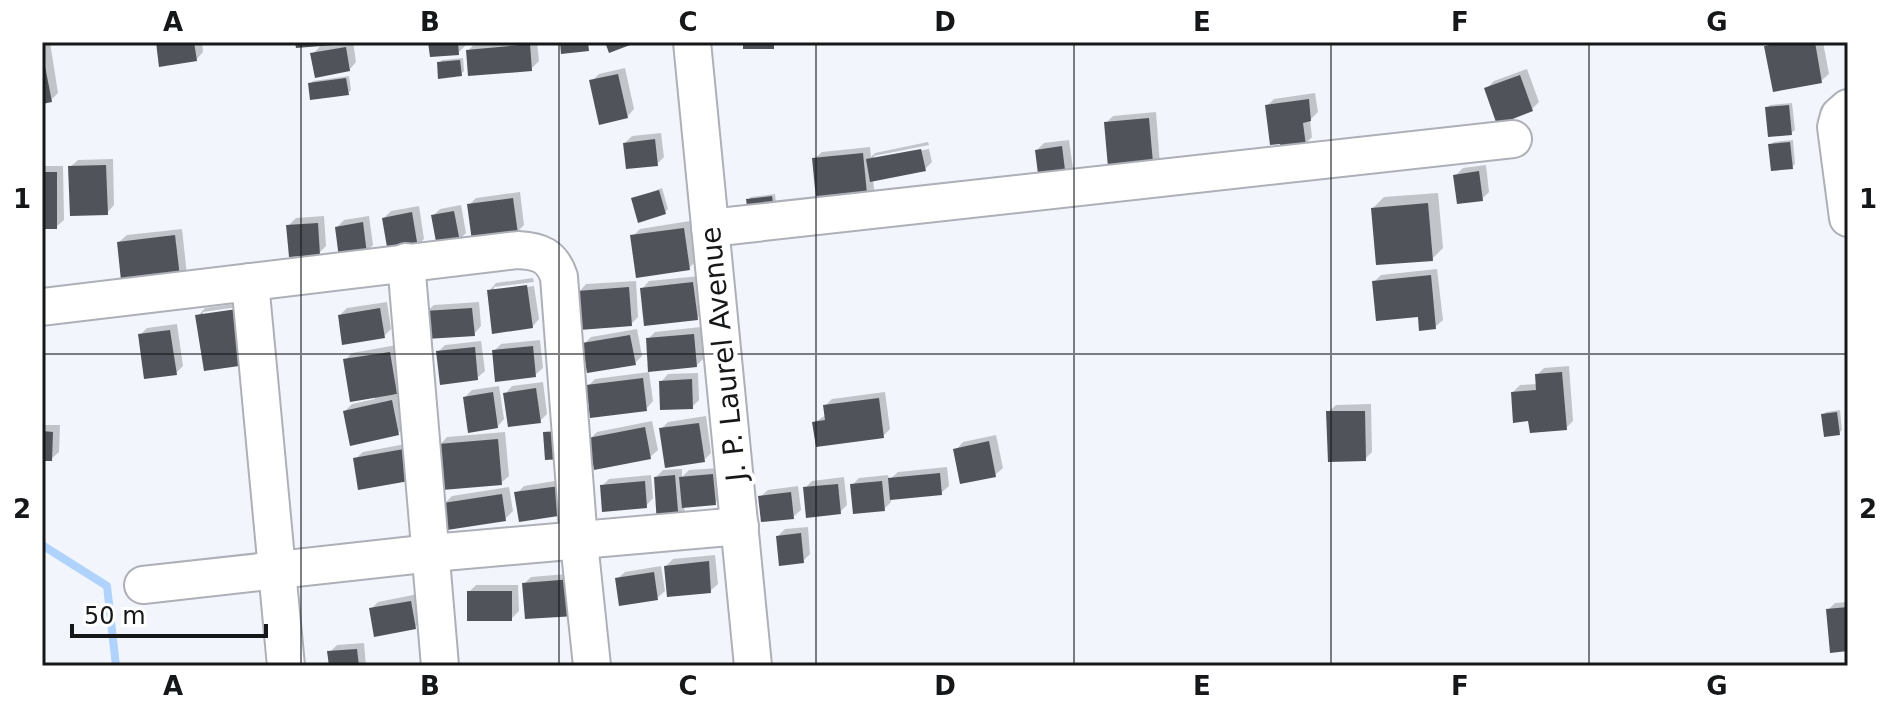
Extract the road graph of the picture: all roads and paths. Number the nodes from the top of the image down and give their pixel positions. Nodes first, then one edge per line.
1 (692, 42) edge
2 (1848, 108) edge
3 (1513, 139) dead end
4 (1848, 218) edge
5 (710, 228) junction
6 (406, 262) junction
7 (250, 282) junction
8 (42, 307) edge
9 (740, 526) junction
10 (579, 542) junction
11 (432, 553) junction
12 (278, 570) junction
13 (143, 585) dead end
14 (286, 666) edge
15 (440, 666) edge
16 (592, 666) edge
17 (753, 666) edge

1 - 5 street, J. P. Laurel Avenue
2 - 4 street
3 - 5 street
5 - 9 street, J. P. Laurel Avenue
6 - 7 street
6 - 10 street
6 - 11 street
7 - 8 street
7 - 12 street
9 - 10 street
9 - 17 street, J. P. Laurel Avenue
10 - 11 street
10 - 16 street
11 - 12 street
11 - 15 street
12 - 13 street
12 - 14 street

